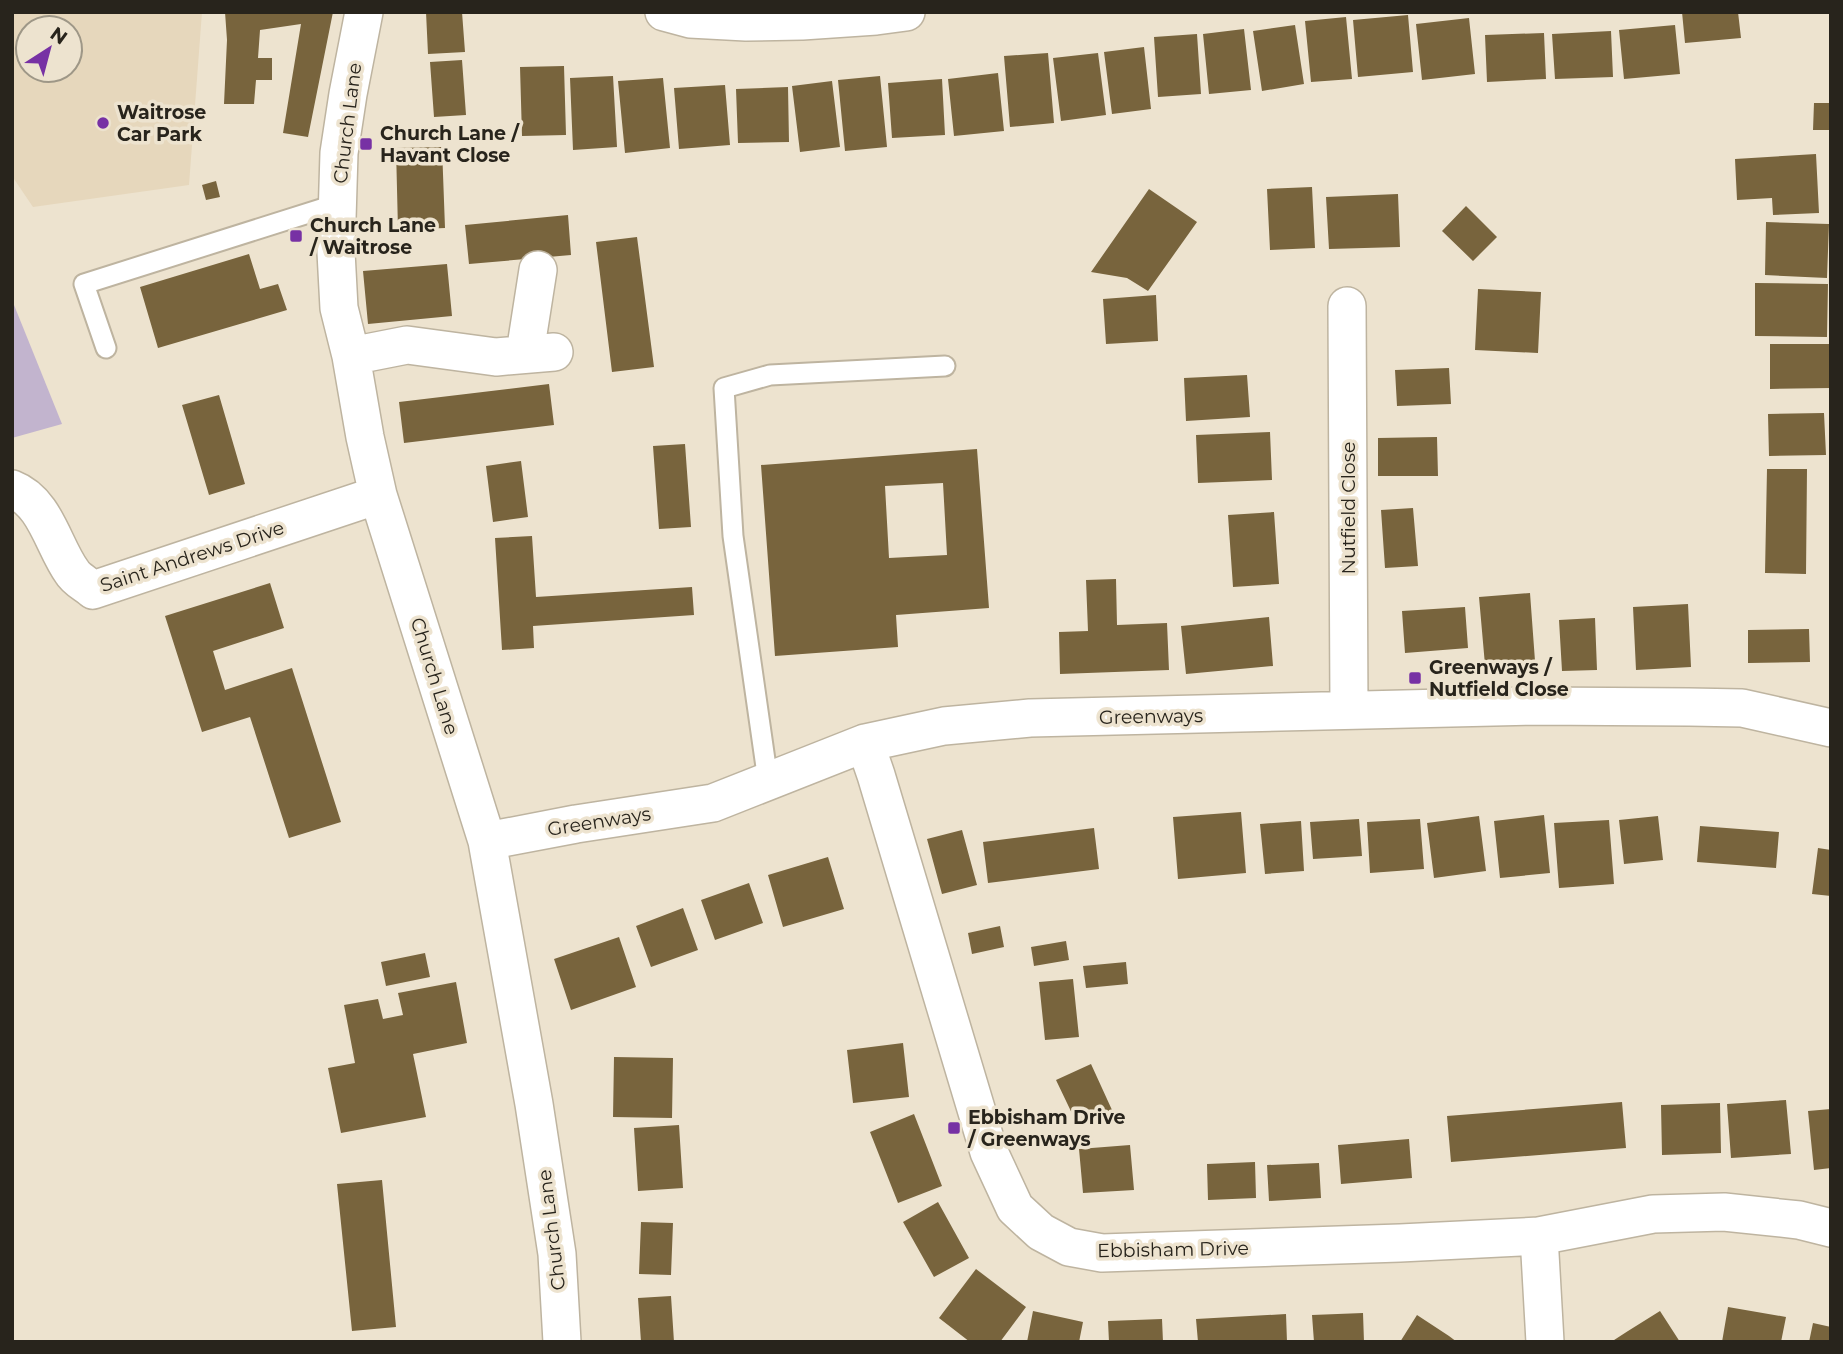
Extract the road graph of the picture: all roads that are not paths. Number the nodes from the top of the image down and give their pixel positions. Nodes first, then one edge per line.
1 (364, 12) edge
2 (664, 12) edge
3 (906, 12) edge
4 (746, 17) edge
5 (337, 205) junction
6 (538, 270) dead end
7 (1347, 306) dead end
8 (107, 348) dead end
9 (351, 356) junction
10 (944, 366) dead end
11 (12, 489) edge
12 (378, 495) junction
13 (1349, 709) junction
14 (1831, 728) edge
15 (865, 743) junction
16 (768, 781) junction
17 (486, 841) junction
18 (1831, 1228) edge
19 (1539, 1236) junction
20 (562, 1342) edge
21 (1545, 1342) edge

1 - 5 street, Church Lane
2 - 4 street
3 - 4 street
5 - 8 lane
5 - 9 street, Church Lane
6 - 9 street
7 - 13 street, Nutfield Close
9 - 12 street, Church Lane
10 - 16 lane
11 - 12 street, Saint Andrews Drive
12 - 17 street, Church Lane
13 - 14 street, Greenways
13 - 15 street, Greenways
15 - 16 street, Greenways
15 - 19 street, Ebbisham Drive
16 - 17 street, Greenways
17 - 20 street, Church Lane
18 - 19 street, Ebbisham Drive
19 - 21 street

